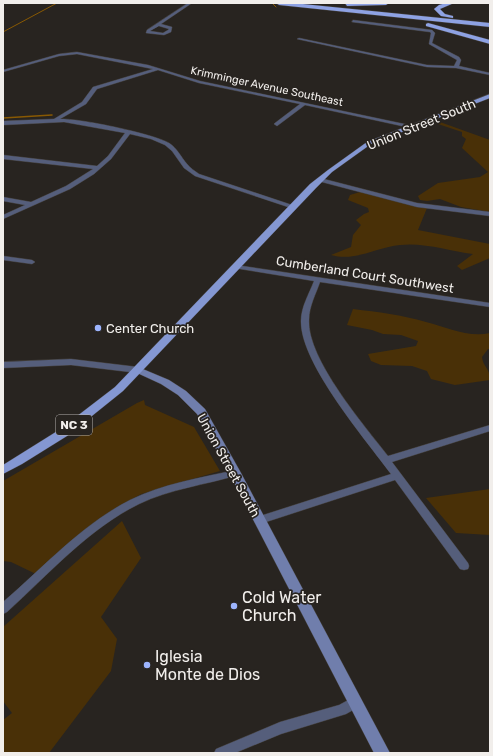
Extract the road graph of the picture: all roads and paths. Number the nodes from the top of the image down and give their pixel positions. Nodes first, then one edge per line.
1 (190, 3) edge
2 (279, 3) edge
3 (296, 3) edge
4 (386, 3) edge
5 (451, 3) edge
6 (312, 5) edge
7 (354, 20) dead end
8 (480, 22) junction
9 (158, 24) junction
10 (490, 24) edge
11 (299, 39) dead end
12 (490, 42) edge
13 (456, 67) junction
14 (158, 69) junction
15 (3, 71) edge
16 (490, 74) edge
17 (490, 96) edge
18 (304, 104) junction
19 (55, 119) junction
20 (3, 123) edge
21 (277, 124) dead end
22 (411, 126) junction
23 (129, 132) junction
24 (3, 157) edge
25 (98, 168) junction
26 (320, 180) junction
27 (3, 199) edge
28 (30, 204) junction
29 (293, 206) junction
30 (490, 214) edge
31 (3, 217) edge
32 (3, 258) edge
33 (32, 262) dead end
34 (236, 267) junction
35 (318, 279) junction
36 (490, 305) edge
37 (3, 365) edge
38 (138, 370) junction
39 (490, 428) edge
40 (386, 460) junction
41 (3, 470) edge
42 (235, 473) junction
43 (397, 476) junction
44 (260, 520) junction
45 (464, 566) dead end
46 (3, 609) edge
47 (356, 702) junction
48 (220, 753) edge
49 (382, 753) edge

1 - 9 street
2 - 6 highway
3 - 8 highway
4 - 6 highway
5 - 8 highway
6 - 10 highway
6 - 12 highway
7 - 13 street
8 - 10 highway
9 - 9 street
11 - 13 street
13 - 16 street
14 - 15 street, Krimminger Avenue Southeast
14 - 18 street, Krimminger Avenue Southeast
14 - 19 street
17 - 22 main road, Union Street South / NC 3
18 - 21 street
18 - 22 street, Krimminger Avenue Southeast
19 - 20 street
19 - 23 street
22 - 26 main road, Union Street South / NC 3
23 - 25 street
23 - 29 street
24 - 25 street
25 - 28 street
26 - 29 main road, Union Street South / NC 3
26 - 30 street
27 - 28 street
28 - 31 street
29 - 34 main road, Union Street South / NC 3
32 - 33 street
34 - 35 street, Cumberland Court Southwest
34 - 38 main road, Union Street South / NC 3
35 - 36 street, Cumberland Court Southwest
35 - 40 street
37 - 38 street
38 - 41 main road, NC 3
38 - 42 main road, Union Street South
39 - 40 street
40 - 43 street
42 - 44 main road, Union Street South
42 - 46 street
43 - 44 street
43 - 45 street
44 - 47 main road, Union Street South
47 - 48 street
47 - 49 main road, Union Street South

